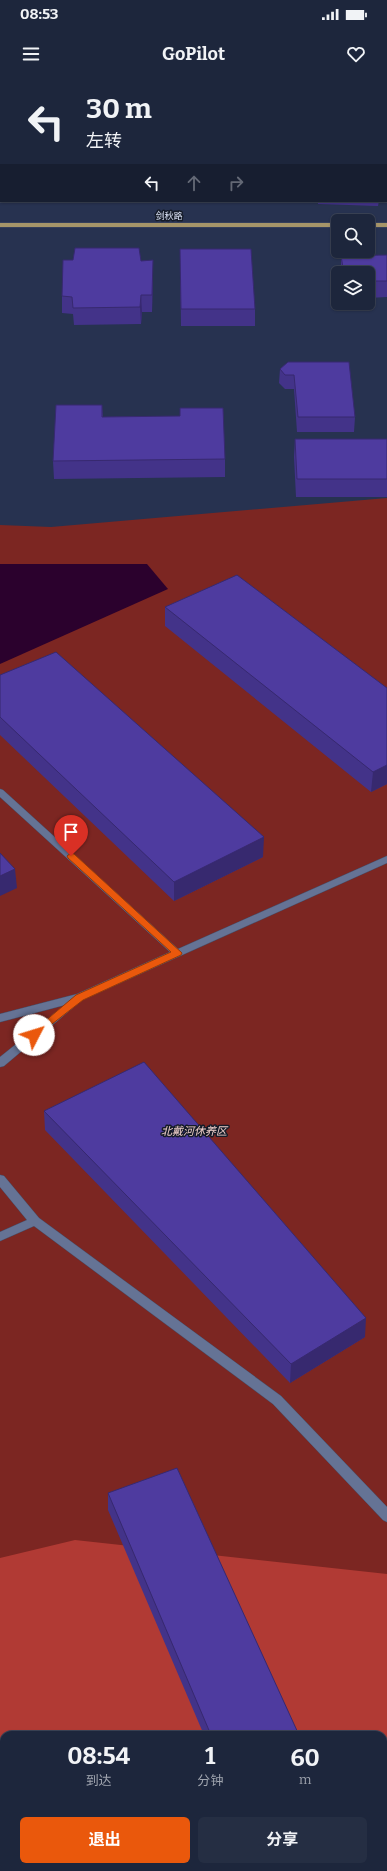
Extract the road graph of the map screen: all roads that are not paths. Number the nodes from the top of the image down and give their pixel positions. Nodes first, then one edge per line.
1 (0, 224) edge
2 (331, 225) edge
3 (375, 225) edge
4 (387, 225) edge
5 (0, 792) edge
6 (387, 859) edge
7 (178, 953) junction
8 (80, 997) junction
9 (0, 1018) edge
10 (0, 1063) edge
11 (0, 1179) edge
12 (35, 1220) junction
13 (0, 1237) edge
14 (387, 1516) edge

1 - 2 main road, 剑秋路
3 - 4 main road
5 - 7 street
6 - 7 street
7 - 8 street
8 - 9 street
8 - 10 street
11 - 12 street
12 - 13 street
12 - 14 street

